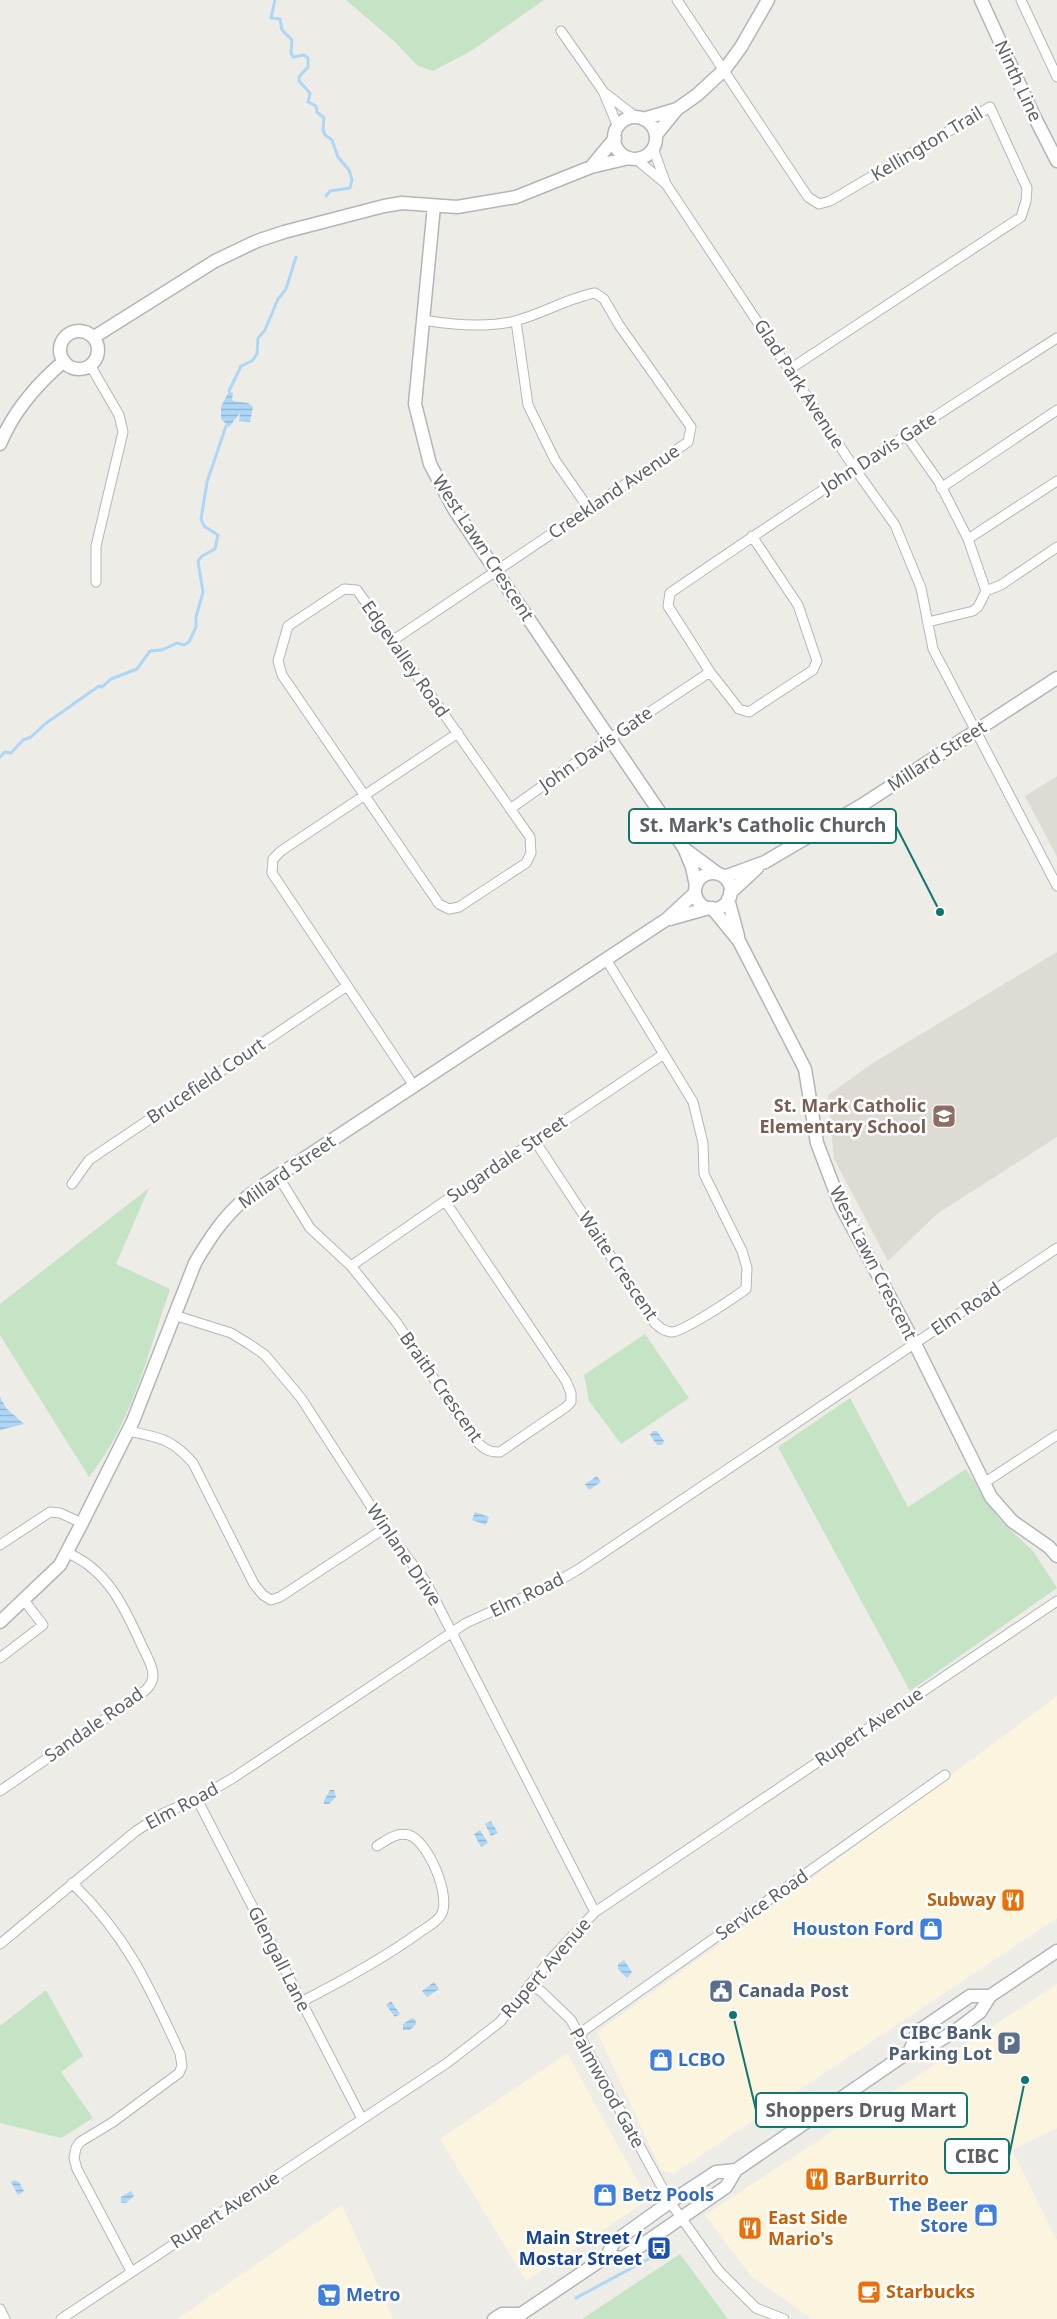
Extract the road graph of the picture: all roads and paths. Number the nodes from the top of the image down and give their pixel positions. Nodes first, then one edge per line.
1 (677, 0) edge
2 (768, 0) edge
3 (980, 0) edge
4 (1021, 0) edge
5 (560, 30) dead end
6 (725, 69) junction
7 (1057, 77) edge
8 (602, 91) junction
9 (677, 109) junction
10 (640, 118) junction
11 (616, 133) junction
12 (656, 135) junction
13 (653, 148) junction
14 (632, 158) junction
15 (1057, 161) edge
16 (591, 167) junction
17 (666, 184) junction
18 (434, 206) junction
19 (424, 320) junction
20 (516, 321) junction
21 (94, 337) junction
22 (1057, 338) edge
23 (64, 361) junction
24 (90, 365) junction
25 (790, 369) junction
26 (1057, 410) edge
27 (906, 435) junction
28 (0, 444) edge
29 (855, 469) junction
30 (1057, 481) edge
31 (942, 488) junction
32 (589, 509) junction
33 (752, 536) junction
34 (968, 539) junction
35 (1057, 547) edge
36 (496, 571) junction
37 (96, 582) dead end
38 (986, 592) junction
39 (928, 622) junction
40 (392, 641) junction
41 (710, 672) junction
42 (1057, 678) edge
43 (976, 731) junction
44 (458, 732) junction
45 (609, 739) junction
46 (365, 795) junction
47 (510, 809) junction
48 (684, 848) junction
49 (765, 862) junction
50 (720, 875) junction
51 (1057, 886) edge
52 (695, 889) junction
53 (729, 896) junction
54 (711, 908) junction
55 (667, 920) junction
56 (739, 941) junction
57 (606, 958) junction
58 (347, 986) junction
59 (664, 1054) junction
60 (414, 1086) junction
61 (535, 1141) junction
62 (278, 1176) junction
63 (72, 1184) dead end
64 (445, 1201) junction
65 (1057, 1248) edge
66 (351, 1266) junction
67 (174, 1315) junction
68 (915, 1344) junction
69 (129, 1432) junction
70 (1057, 1434) edge
71 (984, 1483) junction
72 (82, 1523) junction
73 (385, 1528) junction
74 (0, 1545) edge
75 (66, 1552) junction
76 (1057, 1556) edge
77 (23, 1600) junction
78 (1057, 1601) edge
79 (0, 1622) edge
80 (453, 1632) junction
81 (0, 1658) edge
82 (945, 1775) dead end
83 (0, 1792) edge
84 (197, 1799) junction
85 (377, 1846) dead end
86 (72, 1883) junction
87 (595, 1912) junction
88 (0, 1944) edge
89 (1057, 1951) edge
90 (530, 1984) junction
91 (990, 1996) junction
92 (301, 2002) junction
93 (579, 2034) junction
94 (910, 2051) junction
95 (362, 2119) junction
96 (736, 2170) junction
97 (670, 2202) junction
98 (680, 2218) junction
99 (607, 2256) junction
100 (131, 2271) junction
101 (0, 2309) edge
102 (519, 2316) edge
103 (5, 2319) edge
104 (62, 2319) edge
105 (494, 2319) edge
106 (784, 2319) edge

1 - 6 street
2 - 6 street
3 - 15 street, Ninth Line
4 - 7 street
5 - 8 street
6 - 9 street
6 - 25 street, Kellington Trail
8 - 10 street
8 - 11 street
9 - 10 street
9 - 12 street
10 - 11 street
10 - 12 street
11 - 14 street
11 - 16 street
12 - 13 street
13 - 14 street
13 - 17 street, Glad Park Avenue
14 - 16 street
14 - 17 street, Glad Park Avenue
16 - 18 street
17 - 25 street, Glad Park Avenue
18 - 19 street, West Lawn Crescent
18 - 21 street
19 - 20 street, Creekland Avenue
19 - 36 street, West Lawn Crescent
20 - 32 street
20 - 32 street, Creekland Avenue
21 - 23 street
21 - 24 street
22 - 27 street, John Davis Gate
23 - 24 street
23 - 28 street
24 - 37 street
25 - 29 street, Glad Park Avenue
26 - 31 street
27 - 29 street, John Davis Gate
27 - 31 street
29 - 33 street, John Davis Gate
29 - 39 street, Glad Park Avenue
30 - 34 street
31 - 34 street
32 - 36 street, Creekland Avenue
33 - 41 street, John Davis Gate
33 - 41 street
34 - 38 street
35 - 38 street
36 - 40 street, Creekland Avenue
36 - 45 street, West Lawn Crescent
38 - 39 street
39 - 43 street, Glad Park Avenue
40 - 44 street, Edgevalley Road
40 - 46 street, Edgevalley Road
41 - 45 street, John Davis Gate
42 - 43 street, Millard Street
43 - 49 street, Millard Street
43 - 51 street, Glad Park Avenue
44 - 46 street
44 - 47 street
45 - 47 street, John Davis Gate
45 - 48 street, West Lawn Crescent
46 - 47 street
46 - 58 street
48 - 50 street, West Lawn Crescent
48 - 52 street, West Lawn Crescent
49 - 50 street, Millard Street
49 - 53 street, Millard Street
50 - 52 street
50 - 53 street
52 - 54 street
52 - 55 street, Millard Street
53 - 54 street
53 - 56 street, West Lawn Crescent
54 - 55 street, Millard Street
54 - 56 street, West Lawn Crescent
55 - 57 street, Millard Street
56 - 68 street, West Lawn Crescent
57 - 59 street, Waite Crescent
57 - 60 street, Millard Street
58 - 60 street
58 - 63 street, Brucefield Court
59 - 61 street, Sugardale Street
59 - 61 street, Waite Crescent
60 - 62 street, Millard Street
61 - 64 street, Sugardale Street
62 - 66 street, Braith Crescent
62 - 67 street, Millard Street
64 - 66 street, Sugardale Street
64 - 66 street, Braith Crescent
65 - 68 street, Elm Road
67 - 69 street, Millard Street
67 - 73 street, Winlane Drive
68 - 71 street, West Lawn Crescent
68 - 80 street, Elm Road
69 - 72 street, Millard Street
69 - 73 street
70 - 71 street
71 - 76 street, West Lawn Crescent
72 - 74 street
72 - 75 street, Millard Street
73 - 80 street, Winlane Drive
75 - 77 street, Millard Street
75 - 83 street, Sandale Road
77 - 79 street, Millard Street
77 - 81 street
78 - 87 street, Rupert Avenue
80 - 84 street, Elm Road
80 - 87 street, Winlane Drive
82 - 93 street, Service Road
84 - 86 street, Elm Road
84 - 92 street, Glengall Lane
85 - 92 street
86 - 88 street, Elm Road
86 - 100 street
87 - 90 street, Rupert Avenue
89 - 91 street
90 - 93 street, Palmwood Gate
90 - 95 street, Rupert Avenue
91 - 94 street
91 - 94 street
92 - 95 street, Glengall Lane
93 - 97 street, Palmwood Gate
94 - 96 street
95 - 100 street, Rupert Avenue
96 - 97 street
96 - 98 street
97 - 98 street, Palmwood Gate
97 - 99 street
98 - 99 street
98 - 106 street, Palmwood Gate
99 - 102 street
100 - 104 street, Rupert Avenue
101 - 103 street
102 - 105 street

